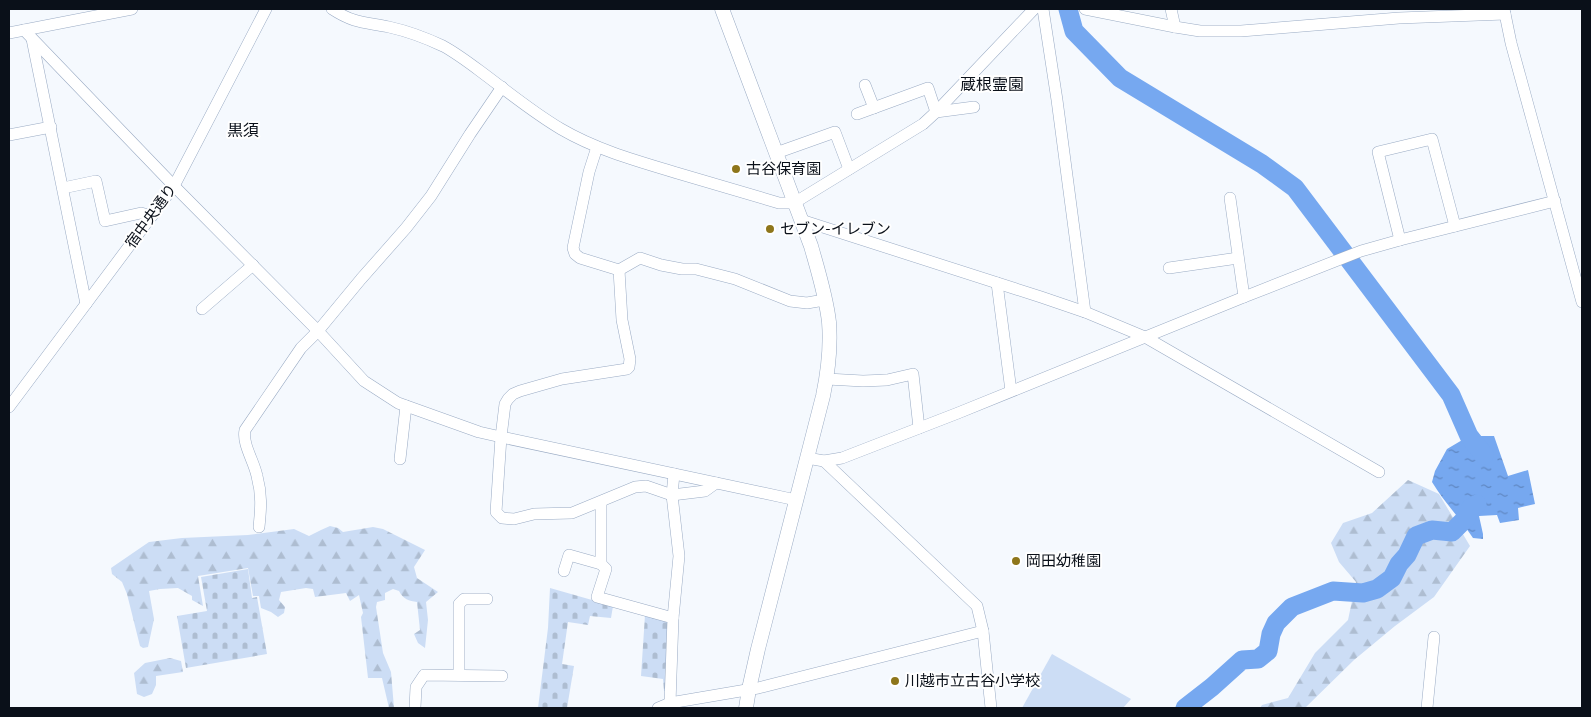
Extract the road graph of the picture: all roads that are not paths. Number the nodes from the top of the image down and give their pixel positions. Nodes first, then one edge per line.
1 (132, 9) edge
2 (266, 9) edge
3 (332, 9) edge
4 (722, 9) edge
5 (1034, 9) edge
6 (1043, 9) edge
7 (1085, 9) edge
8 (1171, 9) edge
9 (1505, 11) edge
10 (1175, 27) junction
11 (24, 30) junction
12 (9, 34) edge
13 (32, 39) junction
14 (865, 85) dead end
15 (502, 87) junction
16 (874, 108) junction
17 (974, 108) dead end
18 (936, 112) junction
19 (857, 114) dead end
20 (50, 127) junction
21 (9, 135) edge
22 (597, 147) junction
23 (776, 153) junction
24 (849, 169) junction
25 (174, 186) junction
26 (63, 188) junction
27 (1230, 198) dead end
28 (1555, 201) junction
29 (794, 203) junction
30 (152, 216) junction
31 (801, 220) junction
32 (1455, 226) junction
33 (1400, 240) junction
34 (1238, 258) junction
35 (253, 265) junction
36 (1169, 268) dead end
37 (619, 270) junction
38 (997, 283) junction
39 (1244, 297) junction
40 (824, 300) junction
41 (1582, 302) edge
42 (86, 304) junction
43 (202, 309) dead end
44 (1085, 312) junction
45 (318, 331) junction
46 (1145, 337) junction
47 (827, 379) junction
48 (1011, 391) junction
49 (406, 406) junction
50 (9, 407) edge
51 (919, 428) junction
52 (501, 437) junction
53 (807, 458) junction
54 (400, 459) dead end
55 (824, 461) junction
56 (1379, 472) dead end
57 (674, 474) junction
58 (716, 483) junction
59 (672, 495) junction
60 (796, 500) junction
61 (601, 502) junction
62 (259, 528) dead end
63 (601, 564) junction
64 (564, 571) dead end
65 (488, 599) dead end
66 (673, 618) junction
67 (983, 631) junction
68 (1434, 637) dead end
69 (459, 676) junction
70 (502, 676) dead end
71 (749, 688) junction
72 (670, 703) junction
73 (416, 708) edge
74 (658, 708) edge
75 (746, 708) edge
76 (991, 708) edge
77 (1426, 708) edge

1 - 11 street
2 - 25 street, 宿中央通り
3 - 15 street
4 - 23 street
5 - 18 street
6 - 44 street
7 - 10 street
8 - 10 street
9 - 10 street
9 - 28 street
11 - 12 street
11 - 13 street
13 - 20 street
13 - 25 street
14 - 16 street
15 - 22 street
15 - 45 street
16 - 18 street
16 - 19 street
17 - 18 street
18 - 24 street
20 - 21 street
20 - 26 street
22 - 29 street
22 - 37 street
23 - 24 street
23 - 29 street
24 - 29 street
25 - 30 street, 宿中央通り
25 - 35 street
26 - 30 street
26 - 42 street
27 - 34 street
28 - 32 street
28 - 41 street
29 - 31 street
30 - 42 street, 宿中央通り
31 - 38 street
31 - 40 street
32 - 33 street
32 - 33 street
33 - 39 street
34 - 36 street
34 - 39 street
35 - 43 street
35 - 45 street
37 - 40 street
37 - 52 street
38 - 44 street
38 - 48 street
39 - 46 street
40 - 47 street
42 - 50 street, 宿中央通り
44 - 46 street
45 - 49 street
45 - 62 street
46 - 48 street
46 - 56 street
47 - 51 street
47 - 53 street
48 - 51 street
49 - 52 street
49 - 54 street
51 - 55 street
52 - 57 street
52 - 61 street
53 - 55 street
53 - 60 street
55 - 67 street
57 - 58 street
57 - 59 street
58 - 59 street
58 - 60 street
59 - 61 street
59 - 66 street
60 - 71 street
61 - 63 street
63 - 64 street
63 - 66 street
65 - 69 street
66 - 72 street
67 - 71 street
67 - 76 street
68 - 77 street
69 - 70 street
69 - 73 street
71 - 72 street
71 - 75 street
72 - 74 street

